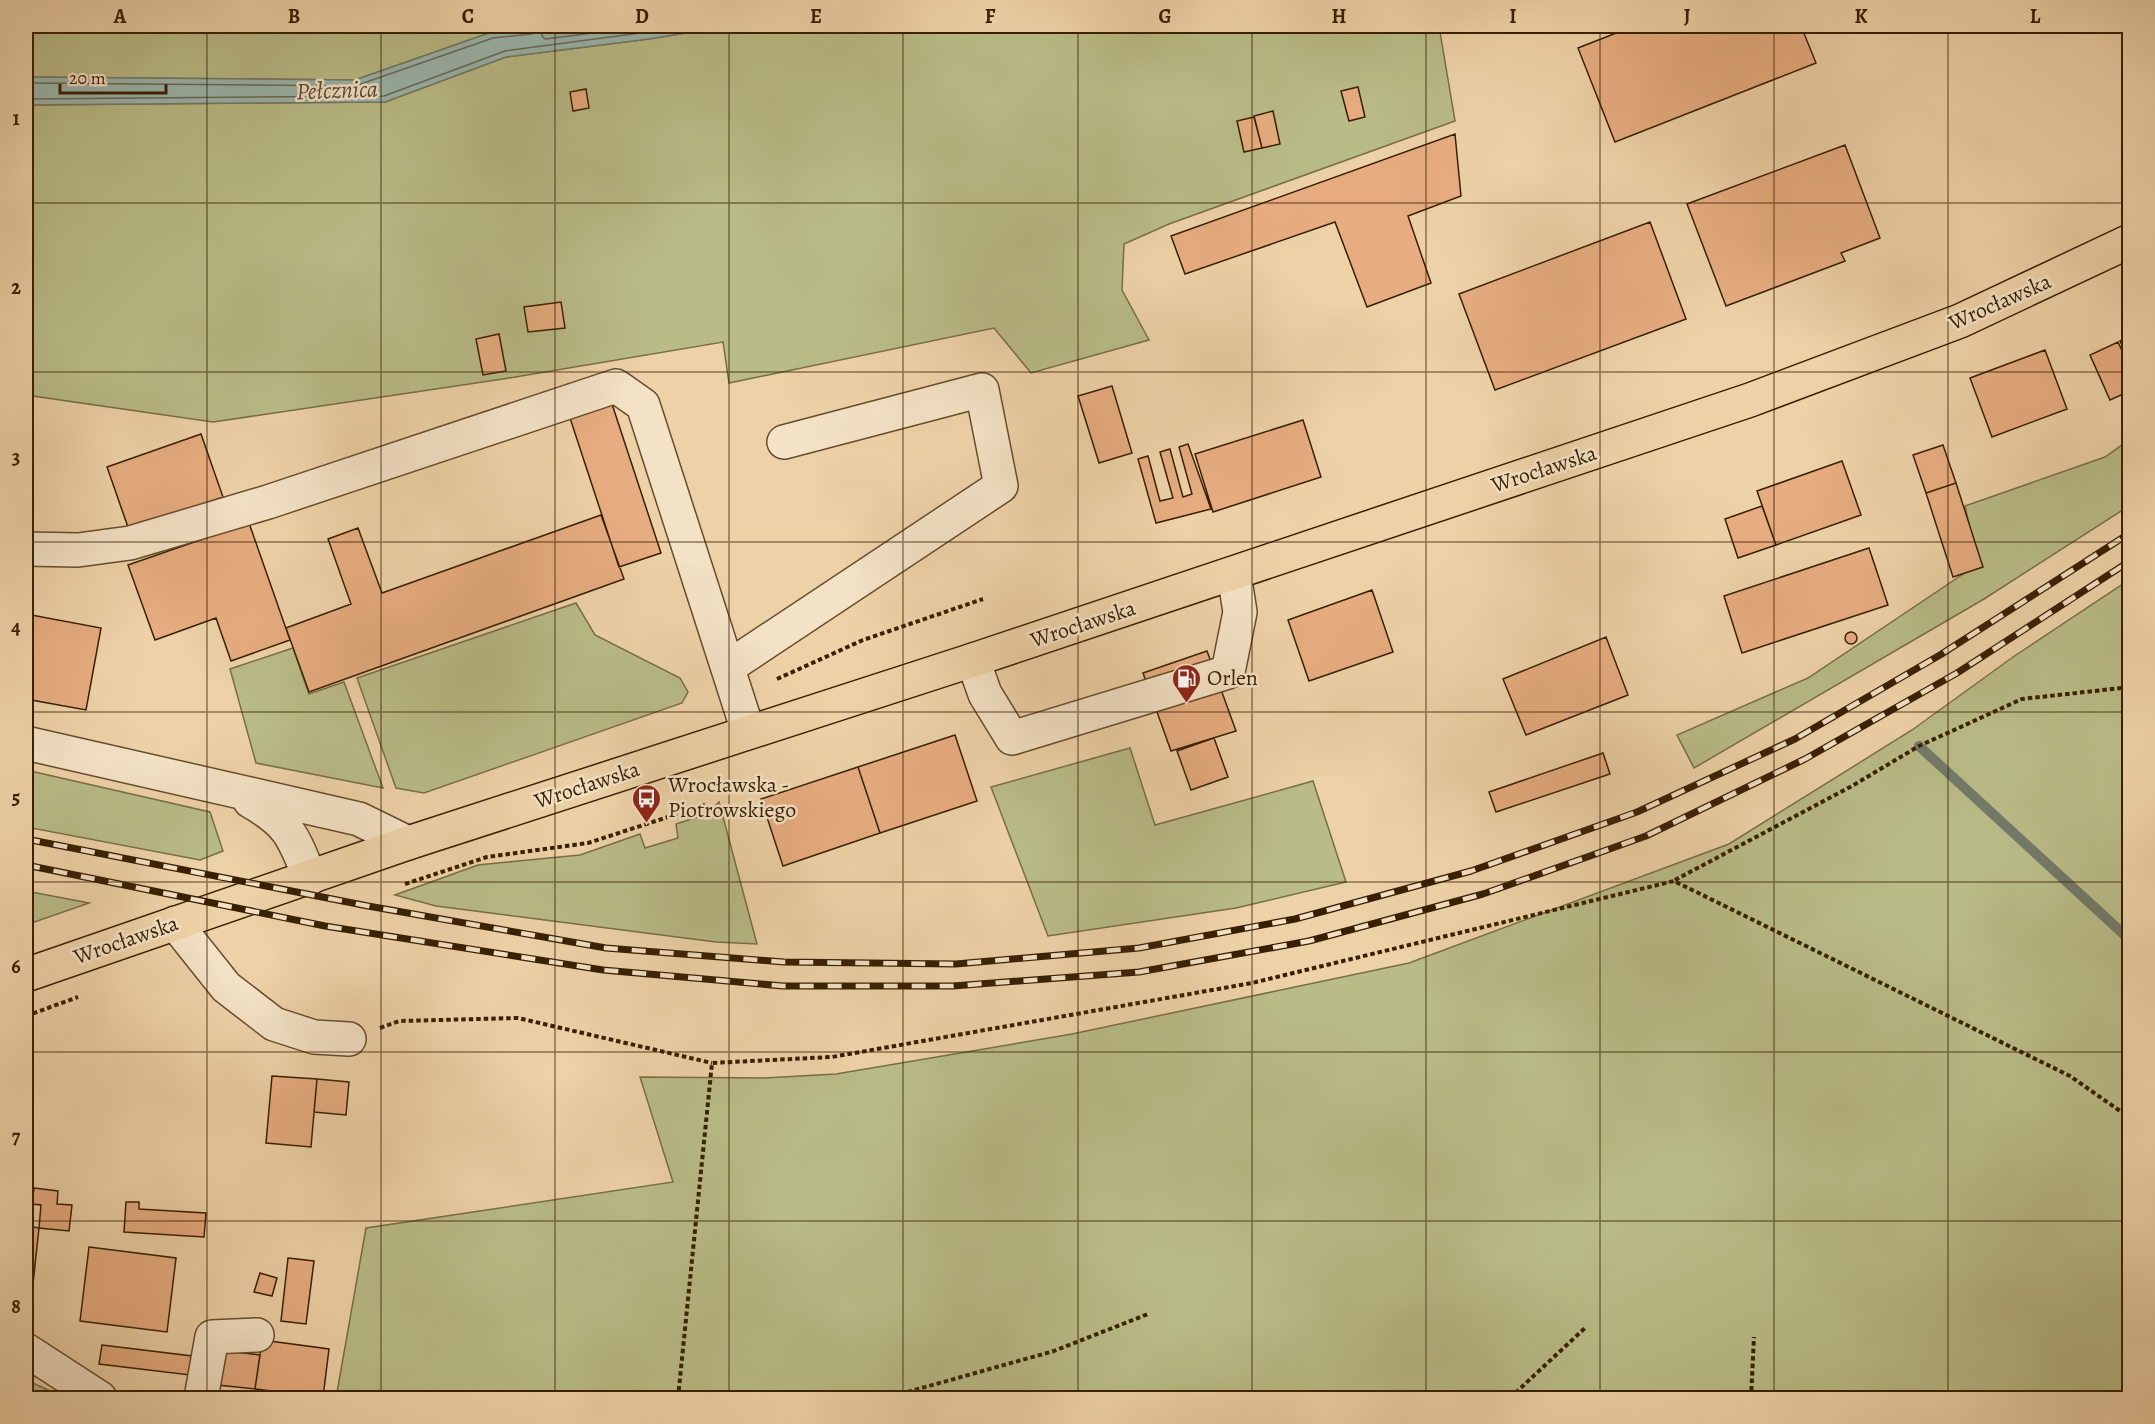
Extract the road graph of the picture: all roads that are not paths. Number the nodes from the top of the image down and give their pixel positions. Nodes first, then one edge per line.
1 (2130, 241) edge
2 (784, 442) dead end
3 (26, 549) edge
4 (1234, 574) junction
5 (973, 660) junction
6 (734, 681) junction
7 (748, 731) junction
8 (26, 743) edge
9 (232, 791) junction
10 (408, 843) junction
11 (310, 878) junction
12 (174, 923) junction
13 (26, 975) edge
14 (349, 1039) road end
15 (257, 1335) dead end
16 (26, 1350) edge
17 (100, 1398) edge
18 (201, 1398) edge

1 - 4 main road, Wrocławska
2 - 6 street
3 - 6 street
4 - 5 main road, Wrocławska
4 - 5 street
5 - 7 main road, Wrocławska
6 - 7 street
7 - 10 main road, Wrocławska
8 - 9 street
9 - 10 street
9 - 11 street
10 - 11 main road, Wrocławska
11 - 12 main road, Wrocławska
12 - 13 main road, Wrocławska
12 - 14 street
15 - 18 street
16 - 17 street

